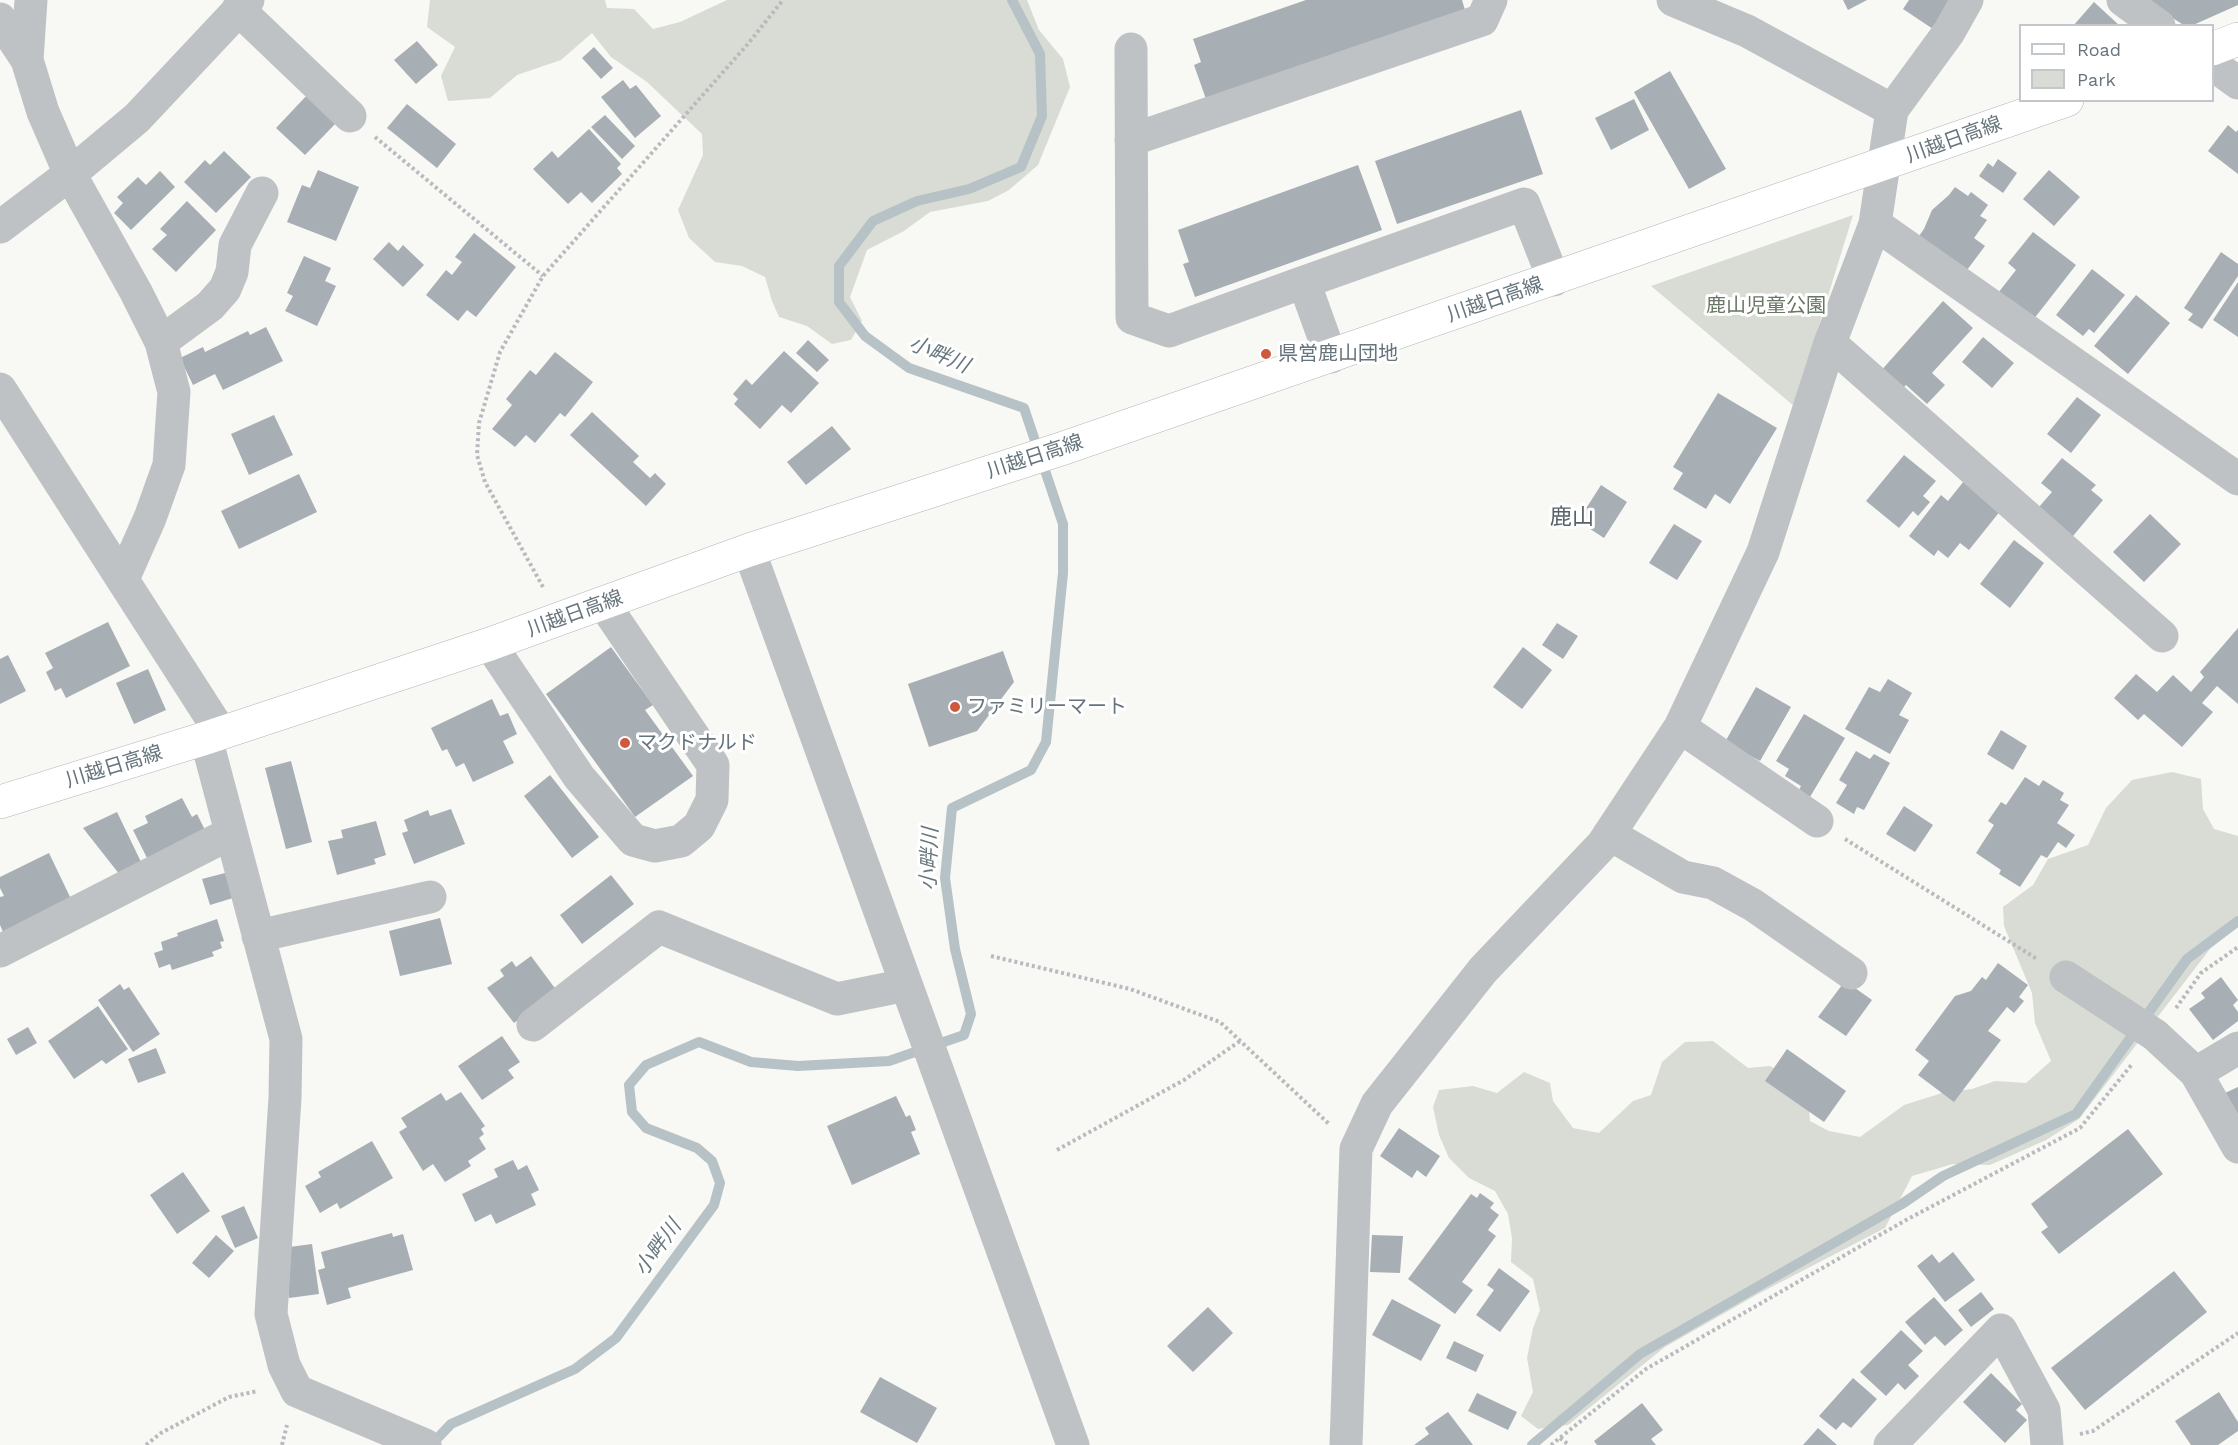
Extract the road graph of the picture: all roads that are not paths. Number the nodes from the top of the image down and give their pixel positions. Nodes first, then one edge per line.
1 (31, 0) edge
2 (1491, 0) edge
3 (1673, 0) edge
4 (1967, 0) edge
5 (2123, 0) edge
6 (243, 4) edge
7 (0, 19) edge
8 (2156, 24) edge
9 (2238, 39) edge
10 (2214, 48) edge
11 (1131, 49) dead end
12 (27, 60) junction
13 (2214, 65) edge
14 (2238, 83) edge
15 (2061, 102) edge
16 (1892, 110) junction
17 (350, 116) road end
18 (1131, 140) junction
19 (1884, 165) junction
20 (70, 174) junction
21 (262, 193) dead end
22 (1875, 224) junction
23 (0, 226) edge
24 (1554, 280) junction
25 (1305, 282) junction
26 (161, 342) junction
27 (1830, 343) junction
28 (1331, 357) junction
29 (0, 390) edge
30 (2238, 479) edge
31 (749, 550) junction
32 (123, 579) junction
33 (604, 604) junction
34 (2162, 636) dead end
35 (490, 644) junction
36 (1680, 727) junction
37 (214, 735) junction
38 (0, 802) edge
39 (1817, 821) road end
40 (231, 833) junction
41 (1609, 834) junction
42 (430, 897) dead end
43 (258, 936) junction
44 (0, 951) edge
45 (1851, 973) dead end
46 (2066, 977) road end
47 (906, 985) junction
48 (533, 1025) dead end
49 (2238, 1048) edge
50 (2196, 1073) junction
51 (2238, 1147) edge
52 (423, 1444) edge
53 (2047, 1444) edge
54 (1073, 1445) edge
55 (1346, 1445) edge
56 (1890, 1445) edge

1 - 12 street
2 - 18 street
3 - 16 street
4 - 16 street
5 - 8 street
6 - 17 street
6 - 20 street
7 - 12 street
9 - 10 main road
11 - 18 street
12 - 20 street
13 - 14 street
15 - 19 main road, 川越日高線
16 - 19 street
18 - 25 street
19 - 22 street
19 - 24 main road, 川越日高線
20 - 23 street
20 - 26 street
21 - 26 street
22 - 27 street
22 - 30 street
24 - 25 street
24 - 28 main road, 川越日高線
25 - 28 street
26 - 32 street
27 - 34 street
27 - 36 street
28 - 31 main road, 川越日高線
29 - 32 street
31 - 33 main road, 川越日高線
31 - 47 street
32 - 37 street
33 - 35 main road, 川越日高線
33 - 35 street
35 - 37 main road, 川越日高線
36 - 39 street
36 - 41 street
37 - 38 main road, 川越日高線
37 - 40 street
40 - 43 street
40 - 44 street
41 - 45 street
41 - 55 street
42 - 43 street
43 - 52 street
46 - 50 street
47 - 48 street
47 - 54 street
49 - 50 street
50 - 51 street
53 - 56 street

